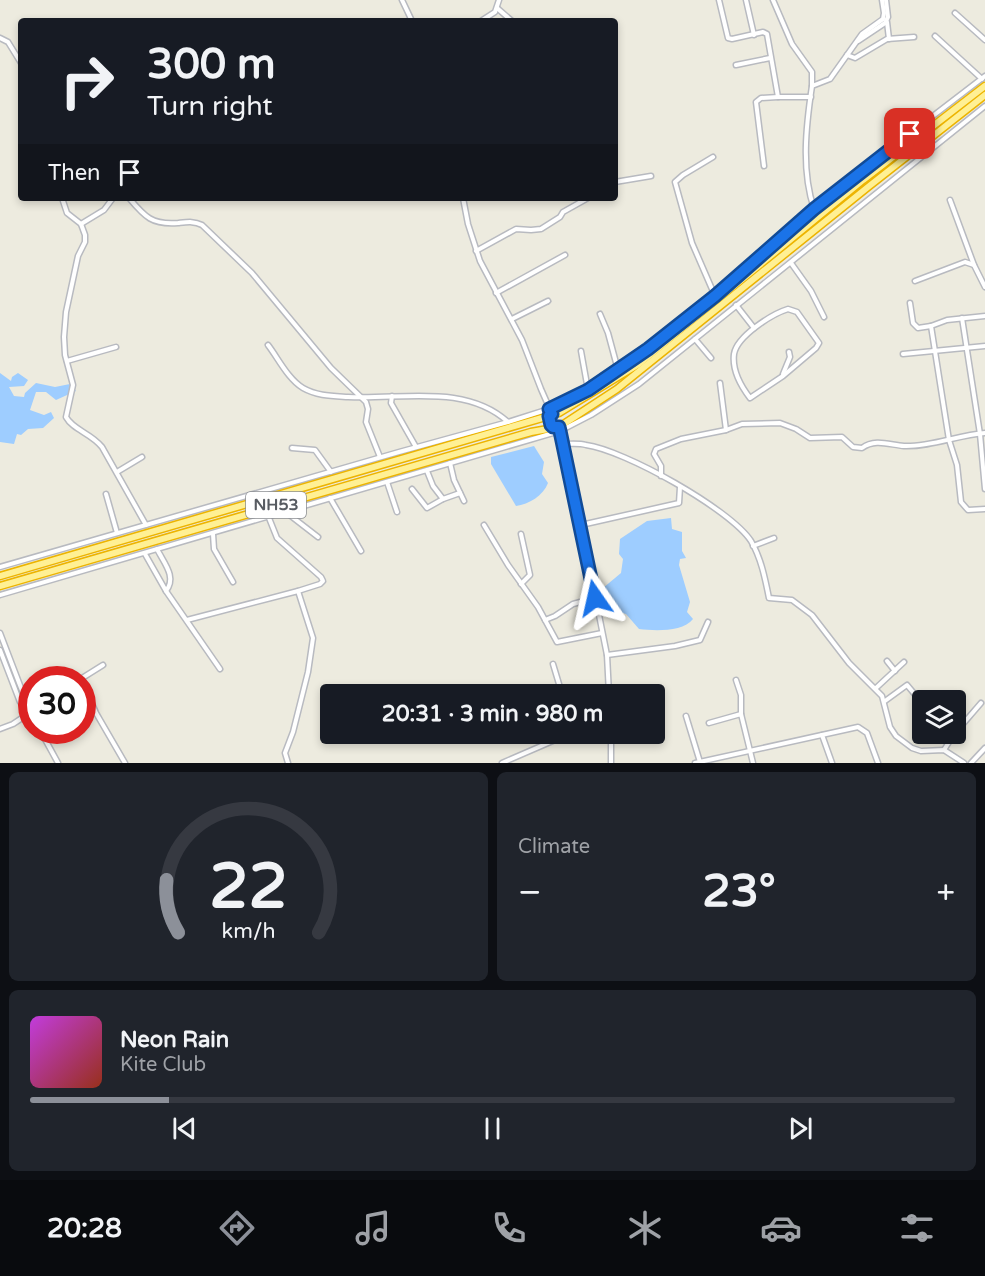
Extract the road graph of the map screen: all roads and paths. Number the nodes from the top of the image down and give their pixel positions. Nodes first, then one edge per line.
1 (402, 0) edge
2 (499, 0) edge
3 (719, 0) edge
4 (746, 0) edge
5 (772, 0) edge
6 (885, 0) edge
7 (893, 0) edge
8 (497, 8) junction
9 (955, 13) dead end
10 (411, 18) edge
11 (487, 18) edge
12 (509, 18) edge
13 (885, 20) junction
14 (754, 34) junction
15 (914, 36) dead end
16 (935, 36) dead end
17 (0, 38) edge
18 (889, 39) junction
19 (985, 40) edge
20 (847, 55) junction
21 (18, 58) edge
22 (770, 58) junction
23 (736, 65) dead end
24 (984, 78) edge
25 (812, 86) junction
26 (985, 86) edge
27 (985, 95) edge
28 (778, 97) junction
29 (811, 97) junction
30 (985, 106) edge
31 (713, 157) dead end
32 (764, 166) dead end
33 (651, 176) dead end
34 (618, 182) edge
35 (950, 200) dead end
36 (63, 201) edge
37 (111, 201) edge
38 (132, 201) edge
39 (464, 201) edge
40 (583, 201) edge
41 (814, 209) junction
42 (81, 224) junction
43 (476, 251) junction
44 (565, 255) dead end
45 (791, 263) junction
46 (974, 265) junction
47 (915, 281) dead end
48 (985, 287) edge
49 (496, 293) junction
50 (715, 296) junction
51 (548, 301) dead end
52 (910, 303) dead end
53 (736, 305) junction
54 (600, 315) dead end
55 (985, 316) edge
56 (824, 317) dead end
57 (962, 318) junction
58 (512, 319) junction
59 (931, 326) junction
60 (754, 327) junction
61 (695, 339) junction
62 (268, 345) dead end
63 (985, 346) edge
64 (116, 347) dead end
65 (967, 348) junction
66 (581, 351) dead end
67 (936, 351) junction
68 (789, 352) dead end
69 (903, 354) dead end
70 (711, 358) dead end
71 (67, 361) junction
72 (618, 370) junction
73 (783, 376) junction
74 (720, 383) dead end
75 (588, 390) junction
76 (392, 396) junction
77 (361, 398) junction
78 (552, 413) junction
79 (508, 422) junction
80 (559, 427) junction
81 (726, 430) junction
82 (983, 434) edge
83 (949, 440) junction
84 (563, 444) junction
85 (416, 447) junction
86 (292, 448) dead end
87 (142, 457) dead end
88 (380, 457) junction
89 (450, 463) junction
90 (427, 471) junction
91 (117, 472) junction
92 (331, 472) junction
93 (662, 476) junction
94 (387, 482) junction
95 (681, 488) junction
96 (412, 489) dead end
97 (985, 489) edge
98 (460, 493) junction
99 (106, 494) dead end
100 (330, 498) junction
101 (443, 499) junction
102 (464, 501) dead end
103 (985, 509) edge
104 (397, 512) dead end
105 (286, 513) junction
106 (269, 518) junction
107 (146, 525) junction
108 (484, 525) dead end
109 (581, 525) junction
110 (117, 533) junction
111 (213, 534) junction
112 (521, 534) dead end
113 (318, 537) dead end
114 (774, 538) dead end
115 (753, 546) junction
116 (157, 549) junction
117 (361, 551) dead end
118 (145, 554) junction
119 (0, 567) edge
120 (0, 576) edge
121 (233, 582) dead end
122 (521, 584) junction
123 (0, 586) edge
124 (166, 591) junction
125 (298, 591) junction
126 (0, 595) edge
127 (595, 598) junction
128 (187, 620) junction
129 (545, 620) junction
130 (708, 622) dead end
131 (0, 633) edge
132 (602, 633) junction
133 (0, 650) edge
134 (607, 655) junction
135 (887, 661) dead end
136 (904, 662) dead end
137 (553, 664) dead end
138 (103, 665) dead end
139 (220, 669) dead end
140 (96, 670) edge
141 (895, 671) junction
142 (18, 680) edge
143 (736, 680) dead end
144 (559, 684) edge
145 (608, 684) edge
146 (876, 688) junction
147 (912, 691) edge
148 (18, 697) edge
149 (885, 701) junction
150 (981, 703) dead end
151 (96, 713) edge
152 (741, 714) junction
153 (686, 717) dead end
154 (18, 720) edge
155 (966, 720) edge
156 (709, 723) dead end
157 (0, 729) edge
158 (822, 735) junction
159 (48, 744) edge
160 (546, 744) edge
161 (611, 744) edge
162 (948, 744) edge
163 (985, 748) edge
164 (750, 750) junction
165 (944, 750) junction
166 (697, 762) edge
167 (58, 763) edge
168 (125, 763) edge
169 (288, 763) edge
170 (502, 763) edge
171 (610, 763) edge
172 (753, 763) edge
173 (832, 763) edge
174 (879, 763) edge
175 (964, 763) edge
176 (971, 763) edge

1 - 10 street
2 - 8 street
3 - 14 street
4 - 14 street
5 - 25 street
6 - 7 street
6 - 13 street
8 - 11 street
8 - 12 street
9 - 19 street
13 - 18 street
13 - 20 street
14 - 22 street
15 - 18 street
16 - 24 street
17 - 21 street
18 - 20 street
20 - 25 street
22 - 23 street
22 - 28 street
24 - 41 street
25 - 29 street
26 - 78 highway, NH53
27 - 80 highway, NH53
28 - 29 street
28 - 32 street
29 - 41 street
30 - 45 street
31 - 50 street
33 - 34 street
35 - 46 street
36 - 42 street
37 - 42 street
38 - 77 street
39 - 43 street
40 - 43 street
41 - 50 street
42 - 71 street
43 - 49 street
44 - 49 street
45 - 53 street
45 - 56 street
46 - 47 street
46 - 48 street
49 - 58 street
50 - 72 street
51 - 58 street
52 - 59 street
53 - 60 street
53 - 61 street
54 - 72 street
55 - 57 street
57 - 59 street
57 - 65 street
58 - 78 street
59 - 67 street
60 - 73 street
60 - 73 street
61 - 70 street
61 - 80 street
62 - 77 street
63 - 65 street
64 - 71 street
65 - 67 street
65 - 82 street
66 - 75 street
67 - 69 street
67 - 83 street
68 - 73 street
71 - 91 street
72 - 75 street
74 - 81 street
75 - 78 street
76 - 77 street
76 - 79 street
76 - 85 street
77 - 88 street
78 - 79 street
78 - 80 highway
78 - 80 highway
78 - 120 highway, NH53
79 - 85 street
80 - 84 street
80 - 89 street
80 - 123 highway, NH53
81 - 83 street
81 - 93 street
82 - 83 street
82 - 97 street
83 - 103 street
84 - 93 street
84 - 109 street
85 - 88 street
86 - 92 street
87 - 91 street
88 - 92 street
89 - 90 street
89 - 98 street
90 - 94 street
90 - 101 street
91 - 107 street
92 - 107 street
93 - 95 street
94 - 100 street
94 - 104 street
95 - 109 street
95 - 115 street
96 - 101 street
98 - 101 street
98 - 102 street
99 - 110 street
100 - 105 street
100 - 117 street
105 - 106 street
105 - 113 street
106 - 111 street
106 - 125 street
107 - 110 street
108 - 122 street
109 - 127 street
110 - 119 street
111 - 116 street
111 - 121 street
112 - 122 street
114 - 115 street
115 - 146 street
116 - 118 street
116 - 124 street
118 - 124 street
118 - 126 street
122 - 129 street
124 - 128 street
125 - 128 street
125 - 169 street
127 - 129 street
127 - 132 street
128 - 139 street
129 - 132 street
130 - 134 street
131 - 142 street
132 - 134 street
133 - 148 street
134 - 145 street
135 - 141 street
136 - 141 street
137 - 144 street
138 - 140 street
141 - 146 street
143 - 152 street
146 - 149 street
147 - 149 street
149 - 165 street
150 - 155 street
151 - 168 street
152 - 156 street
152 - 164 street
153 - 166 street
154 - 157 street
158 - 164 street
158 - 173 street
158 - 174 street
159 - 167 street
160 - 170 street
161 - 171 street
162 - 165 street
163 - 176 street
164 - 166 street
164 - 172 street
165 - 175 street

